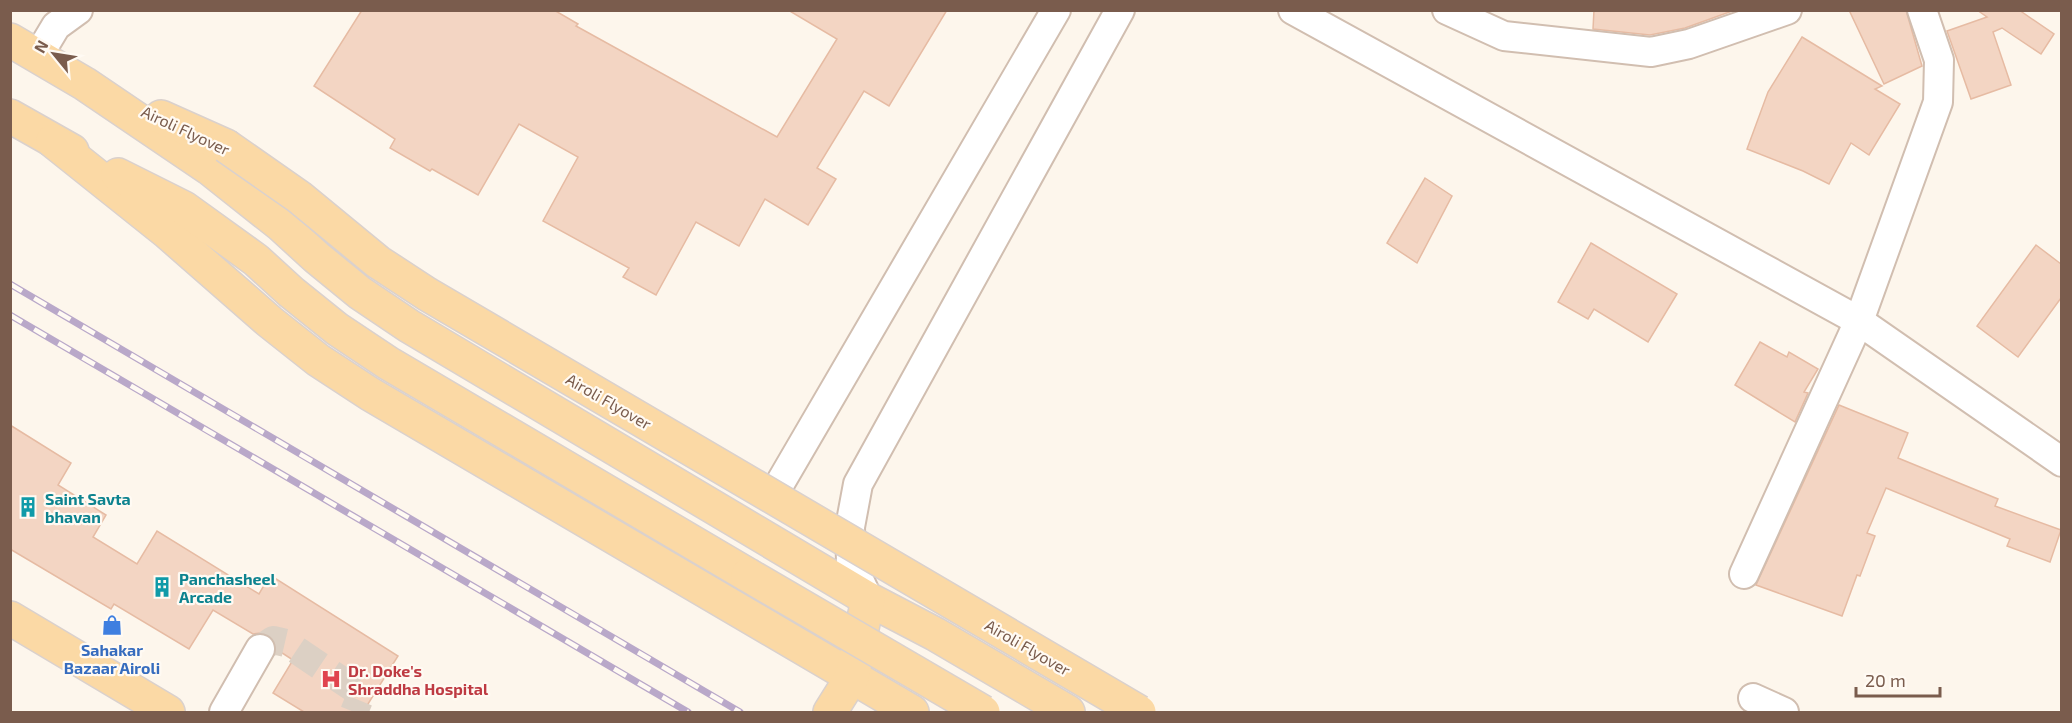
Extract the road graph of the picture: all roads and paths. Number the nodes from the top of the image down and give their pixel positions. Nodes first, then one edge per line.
1 (1056, 10) edge
2 (1120, 10) edge
3 (1293, 10) edge
4 (1787, 10) edge
5 (1922, 10) edge
6 (1449, 11) edge
7 (63, 16) edge
8 (10, 40) edge
9 (38, 56) junction
10 (85, 84) junction
11 (10, 116) edge
12 (53, 141) junction
13 (1859, 321) junction
14 (2061, 462) edge
15 (772, 497) junction
16 (1744, 574) dead end
17 (868, 599) junction
18 (10, 618) edge
19 (935, 634) junction
20 (260, 649) dead end
21 (852, 677) junction
22 (1753, 698) dead end
23 (899, 709) edge
24 (168, 712) edge
25 (224, 712) edge
26 (830, 712) edge
27 (983, 712) edge
28 (1068, 712) edge
29 (1140, 712) edge
30 (1784, 712) edge

1 - 15 street
2 - 17 street
3 - 13 street
4 - 6 street
5 - 13 street
7 - 9 street
8 - 9 main road
9 - 10 main road
10 - 15 main road, Airoli Flyover, bridge
10 - 17 main road
11 - 12 main road
12 - 21 main road
12 - 27 main road, bridge
13 - 14 street
13 - 16 street
15 - 29 main road, Airoli Flyover, bridge
17 - 19 main road
17 - 21 main road
18 - 24 main road
19 - 23 main road
19 - 28 main road
20 - 25 street
21 - 23 main road
21 - 26 main road
22 - 30 street

